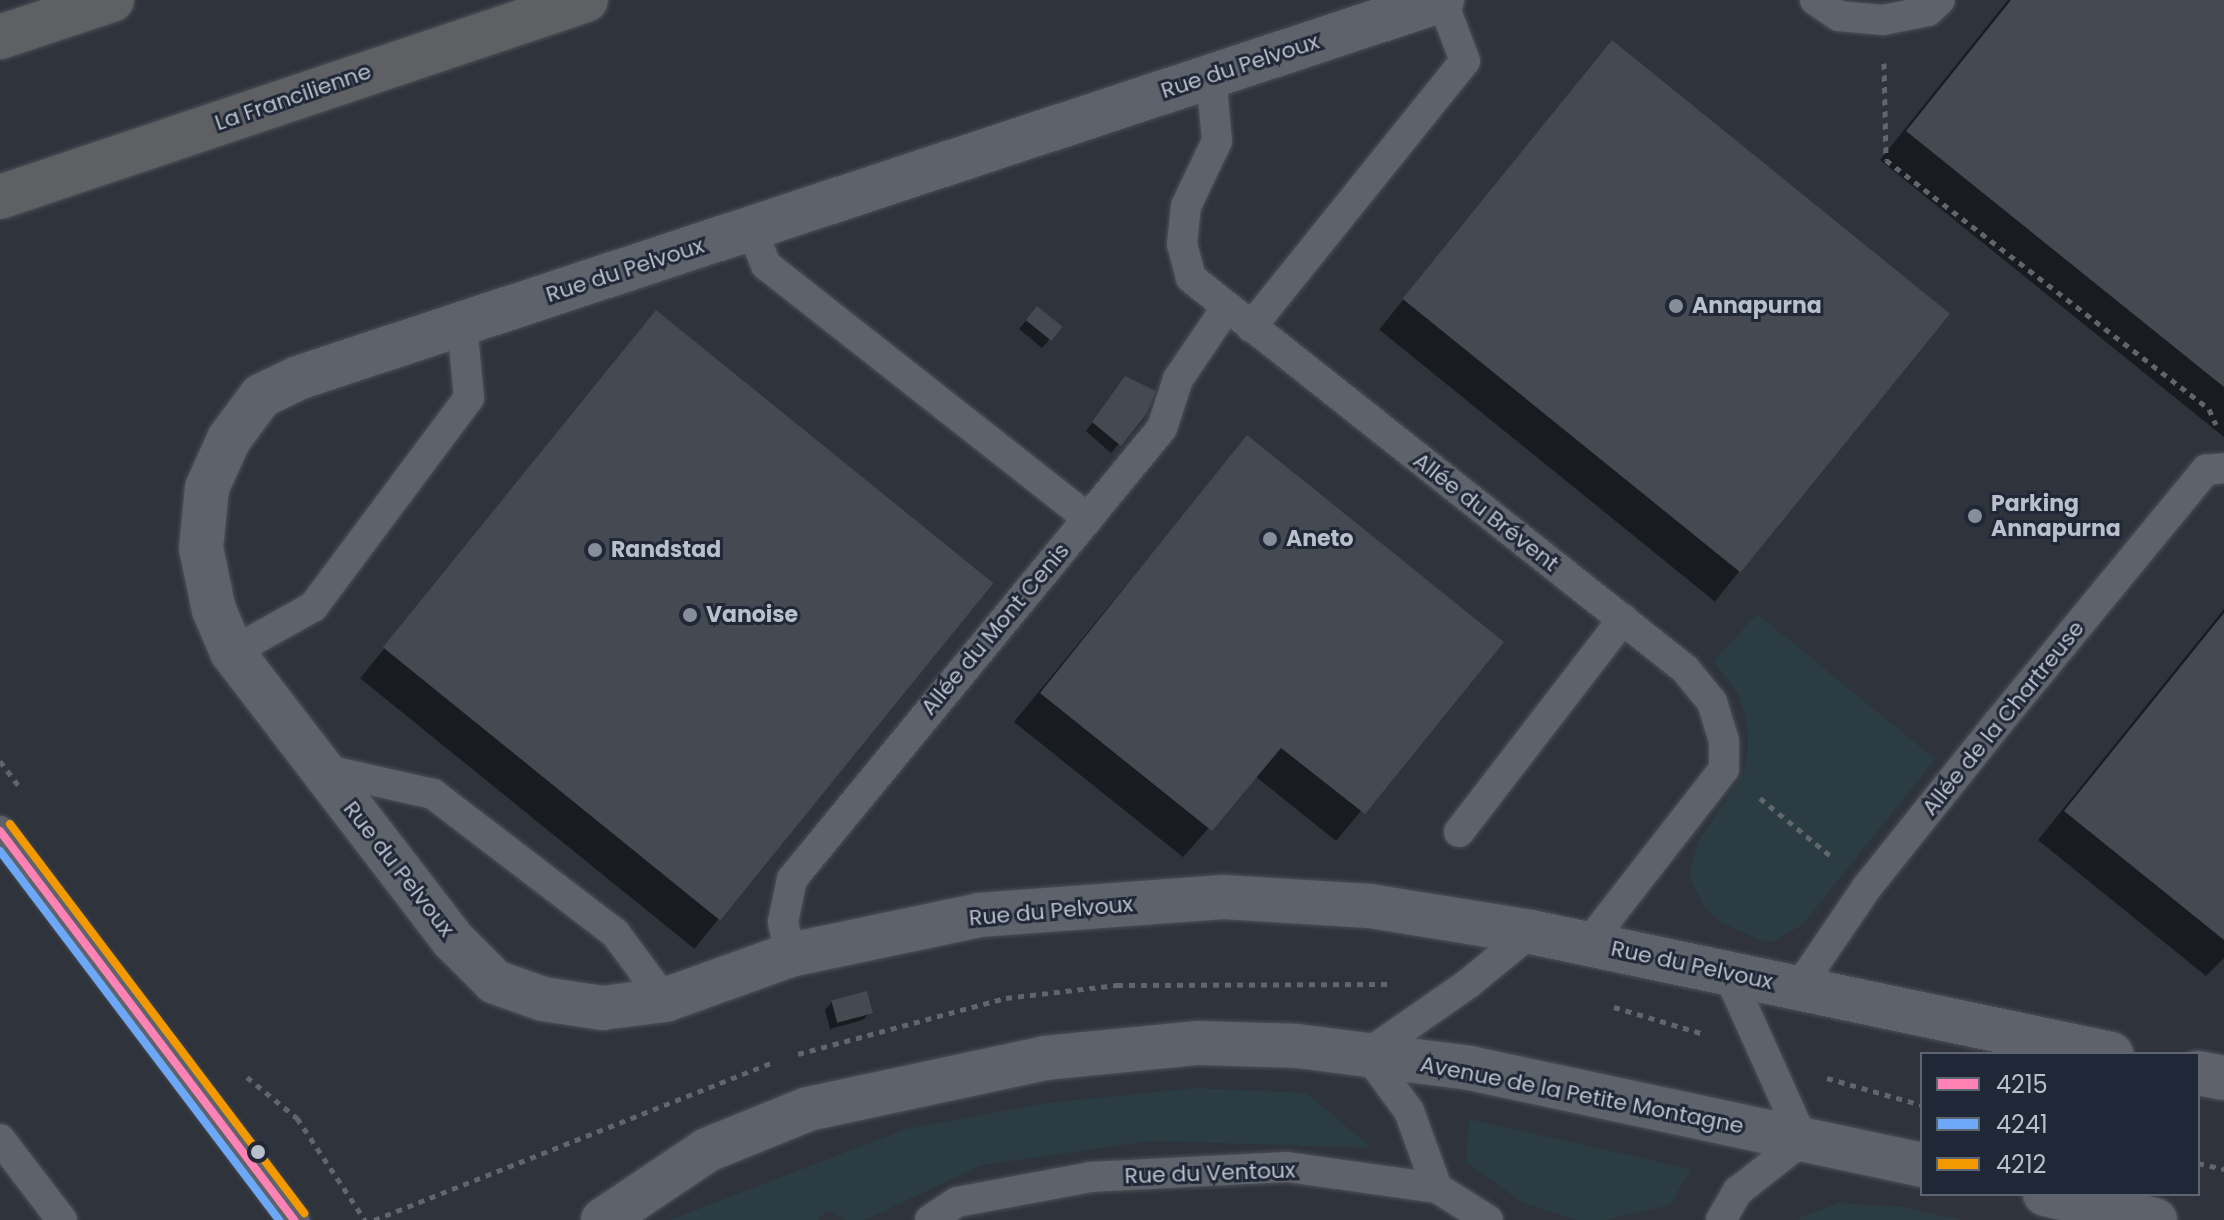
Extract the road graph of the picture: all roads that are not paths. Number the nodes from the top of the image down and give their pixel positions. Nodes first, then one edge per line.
1 (112, 0) edge
2 (586, 0) edge
3 (1442, 0) edge
4 (1815, 0) edge
5 (1940, 0) edge
6 (0, 37) edge
7 (1211, 76) junction
8 (0, 197) edge
9 (751, 228) junction
10 (1227, 307) junction
11 (462, 324) junction
12 (1251, 327) junction
13 (2224, 468) edge
14 (1088, 518) junction
15 (1623, 619) junction
16 (232, 652) junction
17 (322, 769) junction
18 (0, 831) edge
19 (1459, 832) dead end
20 (1531, 932) junction
21 (1588, 944) junction
22 (790, 955) junction
23 (1728, 973) junction
24 (1799, 987) junction
25 (665, 1000) junction
26 (2102, 1052) edge
27 (1367, 1054) junction
28 (2200, 1073) edge
29 (2224, 1078) edge
30 (0, 1139) edge
31 (1803, 1140) junction
32 (1920, 1165) edge
33 (1437, 1188) junction
34 (2053, 1196) edge
35 (62, 1220) edge
36 (294, 1220) edge
37 (603, 1220) edge
38 (930, 1220) edge
39 (1488, 1220) edge
40 (1721, 1220) edge
41 (2155, 1220) edge

1 - 6 highway
2 - 8 highway, La Francilienne
3 - 7 street, Rue du Pelvoux
3 - 12 lane
4 - 5 lane
7 - 9 street, Rue du Pelvoux
7 - 10 lane, Allée du Brévent
9 - 11 street, Rue du Pelvoux
9 - 14 lane
10 - 12 lane, Allée du Brévent
10 - 14 lane, Allée du Mont Cenis
11 - 16 lane
11 - 16 street, Rue du Pelvoux
12 - 15 lane, Allée du Brévent
13 - 24 lane, Allée de la Chartreuse
14 - 22 lane, Allée du Mont Cenis
15 - 19 lane
15 - 21 lane, Allée du Brévent
16 - 17 street, Rue du Pelvoux
17 - 25 lane
17 - 25 street, Rue du Pelvoux
18 - 36 lane
20 - 21 street, Rue du Pelvoux
20 - 22 street, Rue du Pelvoux
20 - 27 lane
21 - 23 street, Rue du Pelvoux
22 - 25 street, Rue du Pelvoux
23 - 24 street, Rue du Pelvoux
23 - 31 lane
24 - 26 street, Rue du Pelvoux
27 - 31 street, Avenue de la Petite Montagne
27 - 33 lane
27 - 37 street, Avenue de la Petite Montagne
28 - 29 street
30 - 35 lane
31 - 32 street, Avenue de la Petite Montagne
31 - 40 lane
33 - 38 lane, Rue du Ventoux
33 - 39 lane, Rue du Ventoux
34 - 41 street

